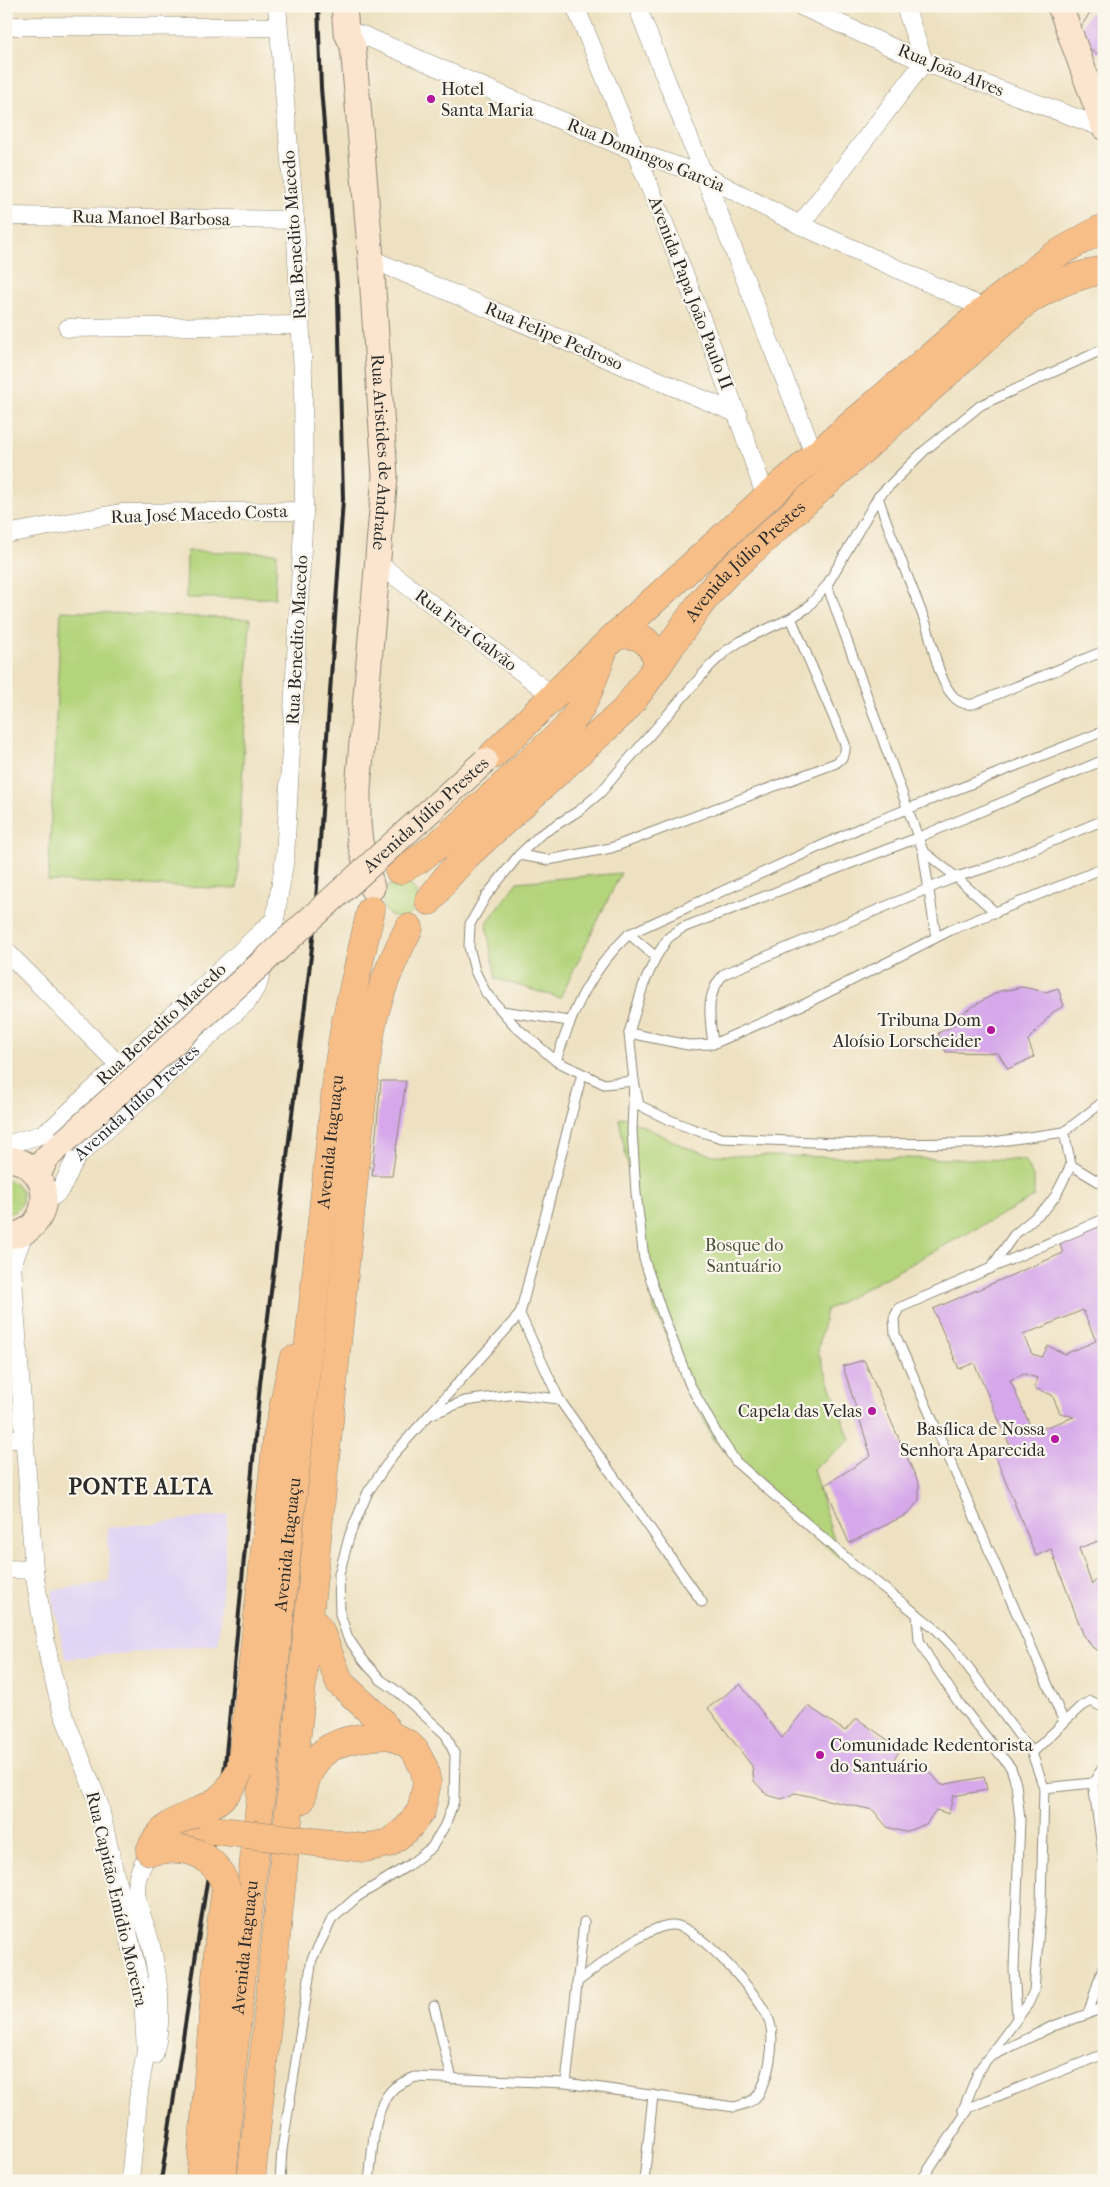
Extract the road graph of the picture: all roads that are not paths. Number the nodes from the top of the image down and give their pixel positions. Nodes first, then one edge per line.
1 (277, 6) edge
2 (344, 6) edge
3 (356, 6) edge
4 (575, 6) edge
5 (637, 6) edge
6 (801, 6) edge
7 (904, 6) edge
8 (1060, 6) edge
9 (6, 26) edge
10 (277, 27) junction
11 (352, 37) junction
12 (924, 62) junction
13 (1104, 127) edge
14 (636, 152) junction
15 (703, 175) junction
16 (6, 216) edge
17 (295, 220) junction
18 (800, 225) junction
19 (1102, 232) edge
20 (371, 259) junction
21 (1104, 270) edge
22 (1104, 281) edge
23 (1022, 305) junction
24 (986, 309) junction
25 (300, 325) junction
26 (68, 328) dead end
27 (1104, 349) edge
28 (738, 414) junction
29 (828, 457) junction
30 (878, 497) junction
31 (766, 498) junction
32 (304, 511) junction
33 (6, 534) edge
34 (378, 564) junction
35 (827, 585) junction
36 (791, 618) junction
37 (610, 642) junction
38 (1104, 651) edge
39 (659, 664) junction
40 (553, 696) junction
41 (637, 696) junction
42 (577, 716) junction
43 (1104, 731) edge
44 (489, 758) junction
45 (1104, 760) edge
46 (907, 809) junction
47 (1104, 820) edge
48 (917, 838) junction
49 (923, 851) junction
50 (519, 854) junction
51 (1104, 868) edge
52 (956, 877) junction
53 (383, 885) junction
54 (928, 890) junction
55 (429, 901) junction
56 (996, 913) junction
57 (275, 919) junction
58 (409, 928) junction
59 (629, 934) junction
60 (936, 937) junction
61 (6, 951) edge
62 (656, 957) junction
63 (502, 1011) junction
64 (569, 1021) junction
65 (629, 1033) junction
66 (713, 1044) junction
67 (556, 1061) junction
68 (119, 1065) junction
69 (582, 1074) junction
70 (634, 1081) junction
71 (1104, 1101) edge
72 (1064, 1132) junction
73 (6, 1145) edge
74 (36, 1160) edge
75 (1071, 1164) junction
76 (1104, 1185) edge
77 (45, 1200) junction
78 (1104, 1219) edge
79 (16, 1233) edge
80 (9, 1259) edge
81 (990, 1269) junction
82 (314, 1298) junction
83 (520, 1314) junction
84 (560, 1399) junction
85 (427, 1416) junction
86 (6, 1438) edge
87 (24, 1439) junction
88 (6, 1569) edge
89 (34, 1570) junction
90 (702, 1602) dead end
91 (917, 1614) junction
92 (309, 1616) junction
93 (1104, 1708) edge
94 (1064, 1722) junction
95 (390, 1735) junction
96 (1032, 1753) junction
97 (1104, 1766) edge
98 (1093, 1783) junction
99 (1044, 1788) junction
100 (287, 1830) junction
101 (150, 1851) junction
102 (1104, 1861) edge
103 (584, 1922) dead end
104 (1104, 1964) edge
105 (577, 1982) junction
106 (434, 2006) dead end
107 (1104, 2007) edge
108 (1088, 2014) junction
109 (1017, 2018) junction
110 (264, 2045) junction
111 (234, 2048) junction
112 (1104, 2054) edge
113 (988, 2058) junction
114 (452, 2079) junction
115 (566, 2083) junction
116 (653, 2095) junction
117 (963, 2110) junction
118 (135, 2128) junction
119 (130, 2181) edge
120 (200, 2181) edge
121 (222, 2181) edge
122 (251, 2181) edge
123 (280, 2181) edge
124 (369, 2181) edge
125 (644, 2181) edge
126 (921, 2181) edge

1 - 10 street, Rua Benedito Macedo
2 - 11 main road, Rua Aristides de Andrade
3 - 11 main road, Rua Aristides de Andrade
4 - 14 street, Avenida Papa João Paulo II
5 - 15 street
6 - 12 street, Rua João Alves
7 - 12 street
8 - 13 main road
9 - 10 street
10 - 17 street, Rua Benedito Macedo
11 - 14 street, Rua Domingos Garcia
11 - 20 main road, Rua Aristides de Andrade
12 - 13 street, Rua João Alves
12 - 18 street
14 - 15 street, Rua Domingos Garcia
14 - 28 street, Avenida Papa João Paulo II
15 - 18 street, Rua Domingos Garcia
15 - 29 street
16 - 17 street, Rua Manoel Barbosa
17 - 25 street, Rua Benedito Macedo
18 - 24 street, Rua Domingos Garcia
19 - 24 main road, Avenida Júlio Prestes
20 - 28 street, Rua Felipe Pedroso
20 - 34 main road, Rua Aristides de Andrade
21 - 23 main road, Avenida Júlio Prestes
22 - 23 main road
23 - 29 main road, Avenida Júlio Prestes
24 - 29 main road, Avenida Júlio Prestes
25 - 26 street
25 - 32 street, Rua Benedito Macedo
27 - 30 lane
28 - 31 street, Avenida Papa João Paulo II
29 - 31 main road, Avenida Júlio Prestes
29 - 39 main road, Avenida Júlio Prestes
30 - 35 lane
30 - 38 lane
31 - 37 main road, Avenida Júlio Prestes
32 - 33 street, Rua José Macedo Costa
32 - 57 street, Rua Benedito Macedo
34 - 40 street, Rua Frei Galvão
34 - 53 main road, Rua Aristides de Andrade
35 - 36 lane
35 - 46 lane
36 - 50 lane
36 - 50 lane
37 - 39 main road
37 - 40 main road, Avenida Júlio Prestes
37 - 42 main road, Avenida Júlio Prestes
39 - 41 main road, Avenida Júlio Prestes
40 - 44 main road, Avenida Júlio Prestes
41 - 42 main road
41 - 55 main road, Avenida Júlio Prestes
42 - 44 main road
42 - 53 main road, Avenida Júlio Prestes
43 - 46 lane
44 - 74 main road, Avenida Júlio Prestes, bridge
45 - 48 lane
46 - 48 lane
46 - 59 lane
47 - 52 lane
48 - 49 lane
48 - 62 lane
49 - 52 lane
49 - 54 lane
50 - 63 lane
51 - 56 lane
52 - 54 lane
52 - 56 lane
53 - 55 main road
53 - 58 main road
53 - 82 main road, Avenida Itaguaçu
54 - 60 lane
54 - 66 lane
55 - 58 main road
56 - 60 lane
57 - 68 street, Rua Benedito Macedo
57 - 77 street, Avenida Júlio Prestes
58 - 92 main road, Avenida Itaguaçu
59 - 62 lane
59 - 64 lane
60 - 66 lane
61 - 68 street
62 - 65 lane
63 - 64 lane
63 - 67 lane
64 - 67 lane
65 - 66 lane
65 - 70 lane
67 - 69 lane
68 - 73 street, Rua Benedito Macedo
69 - 70 lane
69 - 83 lane
70 - 72 lane
70 - 91 lane
71 - 72 lane
72 - 75 lane
74 - 77 main road
75 - 76 lane
75 - 81 lane
77 - 79 main road
78 - 81 lane
79 - 80 street, Rua Capitão Emídio Moreira
80 - 87 street, Rua Capitão Emídio Moreira
81 - 94 lane
82 - 101 main road, bridge
82 - 111 main road, Avenida Itaguaçu
83 - 84 lane
83 - 85 lane
84 - 85 lane
84 - 90 lane
85 - 123 lane
86 - 87 street
87 - 89 street, Rua Capitão Emídio Moreira
88 - 89 street
89 - 118 street, Rua Capitão Emídio Moreira
91 - 96 lane
91 - 109 lane
92 - 95 main road
92 - 100 main road, Avenida Itaguaçu
93 - 94 lane
94 - 96 lane
95 - 100 main road
95 - 101 main road, bridge
96 - 99 lane
97 - 98 lane
98 - 99 lane
98 - 102 lane
99 - 109 lane
100 - 110 main road, Avenida Itaguaçu
101 - 118 street
101 - 120 main road, bridge
103 - 105 lane
104 - 108 lane
105 - 115 lane
105 - 116 lane
106 - 114 lane
107 - 108 lane
108 - 113 lane
109 - 113 lane
110 - 111 main road
110 - 122 main road, Avenida Itaguaçu
111 - 121 main road, Avenida Itaguaçu
112 - 117 lane
113 - 117 lane
114 - 115 lane
114 - 124 lane
115 - 116 lane
116 - 125 lane
117 - 126 lane
118 - 119 street, Rua Capitão Emídio Moreira

